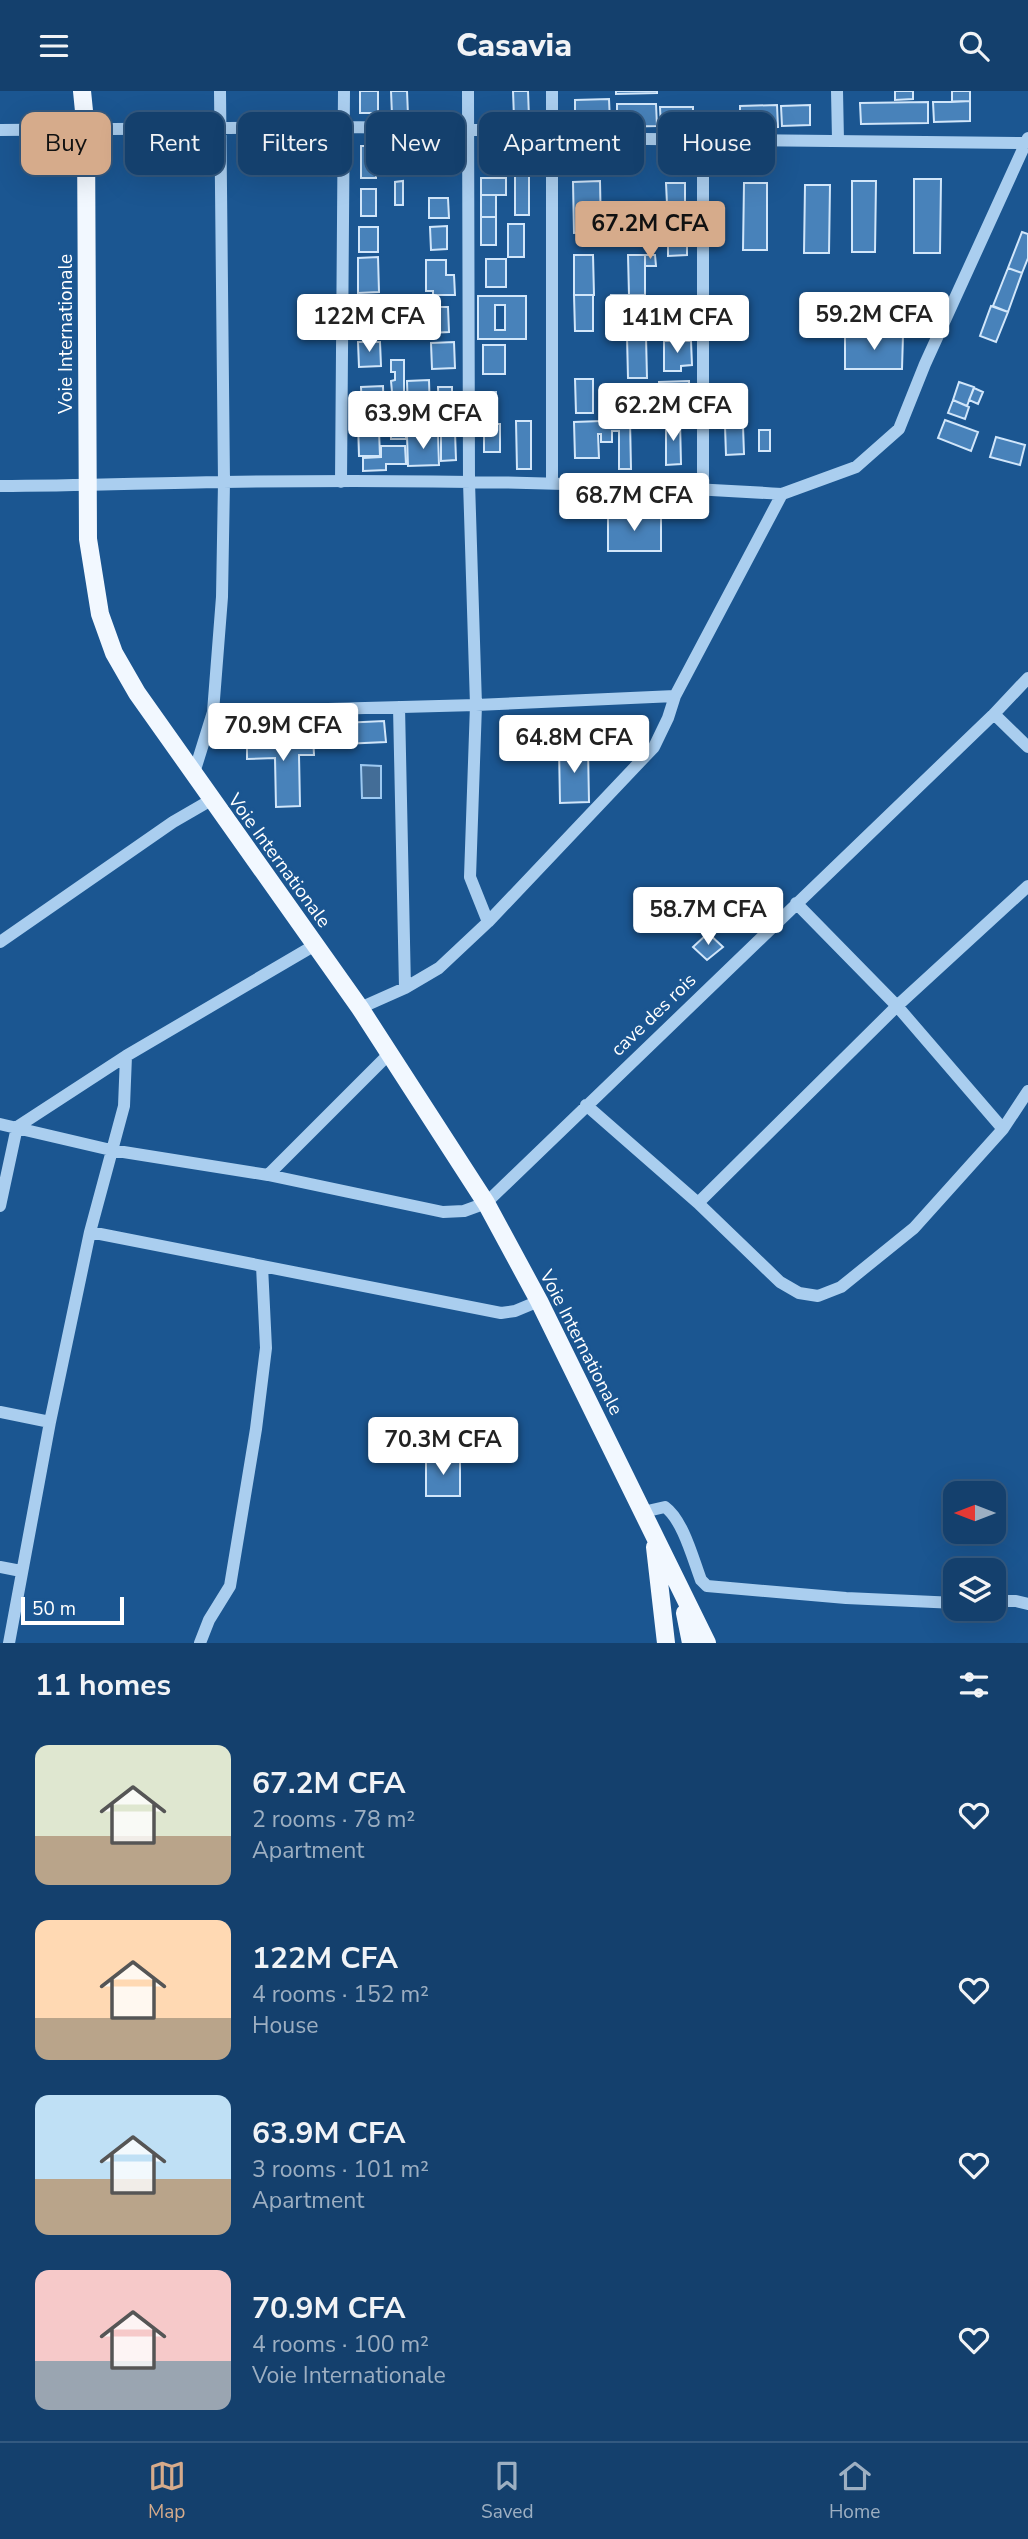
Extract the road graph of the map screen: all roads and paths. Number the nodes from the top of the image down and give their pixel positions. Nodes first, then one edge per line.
1 (82, 91) edge
2 (220, 91) edge
3 (345, 91) edge
4 (468, 91) edge
5 (552, 91) edge
6 (837, 91) edge
7 (84, 112) edge
8 (221, 112) edge
9 (345, 112) edge
10 (552, 112) edge
11 (352, 127) edge
12 (468, 129) junction
13 (0, 130) edge
14 (21, 130) edge
15 (479, 130) edge
16 (775, 140) edge
17 (838, 140) junction
18 (1027, 141) edge
19 (1022, 170) edge
20 (86, 175) edge
21 (221, 175) edge
22 (344, 175) edge
23 (552, 175) edge
24 (703, 175) edge
25 (224, 482) junction
26 (341, 482) junction
27 (469, 482) junction
28 (552, 483) junction
29 (0, 486) edge
30 (86, 486) junction
31 (703, 489) junction
32 (782, 494) junction
33 (1028, 678) edge
34 (675, 696) junction
35 (476, 705) junction
36 (399, 707) junction
37 (213, 712) junction
38 (994, 714) junction
39 (1028, 747) edge
40 (194, 773) junction
41 (211, 800) junction
42 (1028, 886) edge
43 (796, 903) junction
44 (488, 922) junction
45 (0, 941) edge
46 (315, 945) junction
47 (405, 988) junction
48 (897, 1006) junction
49 (360, 1008) junction
50 (390, 1053) junction
51 (125, 1056) junction
52 (1028, 1091) edge
53 (586, 1105) junction
54 (0, 1124) edge
55 (17, 1127) junction
56 (1003, 1129) junction
57 (111, 1150) junction
58 (268, 1175) junction
59 (486, 1203) junction
60 (698, 1203) junction
61 (0, 1206) edge
62 (90, 1232) junction
63 (262, 1266) junction
64 (539, 1301) junction
65 (0, 1412) edge
66 (50, 1422) junction
67 (643, 1512) junction
68 (654, 1537) junction
69 (0, 1567) edge
70 (22, 1571) junction
71 (679, 1589) junction
72 (1006, 1601) edge
73 (943, 1602) edge
74 (1028, 1604) edge
75 (9, 1643) edge
76 (200, 1643) edge
77 (666, 1643) edge
78 (691, 1643) edge
79 (707, 1643) edge

1 - 7 main road, Voie Internationale
2 - 8 street
3 - 9 street
4 - 12 street
5 - 10 street
6 - 17 street
11 - 12 street
12 - 15 street
12 - 27 street
13 - 14 street
16 - 17 street
17 - 18 street
18 - 19 street
19 - 32 street
20 - 30 main road, Voie Internationale
21 - 25 street
22 - 26 street
23 - 28 street
24 - 31 street
25 - 26 street
25 - 30 street
25 - 37 street
26 - 27 street
27 - 28 street
27 - 35 street
28 - 31 street
29 - 30 street
30 - 40 main road, Voie Internationale
31 - 32 street
32 - 34 street
33 - 38 street, cave des rois
34 - 35 street
34 - 44 street
35 - 36 street
35 - 44 street
36 - 37 street
36 - 47 street
37 - 40 street
38 - 39 street
38 - 43 street, cave des rois
40 - 41 main road, Voie Internationale
41 - 45 street
41 - 46 main road, Voie Internationale
42 - 48 street
43 - 48 street
43 - 53 street, cave des rois
44 - 47 street
46 - 49 main road, Voie Internationale
46 - 51 street
47 - 49 street
48 - 56 street
48 - 60 street
49 - 50 main road, Voie Internationale
50 - 58 street
50 - 59 main road, Voie Internationale
51 - 55 street
51 - 57 street
52 - 56 street
53 - 59 street, cave des rois
53 - 60 street
54 - 55 street
55 - 57 street
55 - 61 street
56 - 60 street
57 - 58 street
57 - 62 street
58 - 59 street
59 - 64 main road, Voie Internationale
62 - 63 street
62 - 66 street
63 - 64 street
63 - 76 street
64 - 67 main road, Voie Internationale
65 - 66 street
66 - 70 street
67 - 68 main road, Voie Internationale
67 - 73 street
68 - 71 main road, Voie Internationale
68 - 77 main road
69 - 70 street
70 - 75 street
71 - 78 main road, Voie Internationale
71 - 79 main road, Voie Internationale
72 - 74 street

